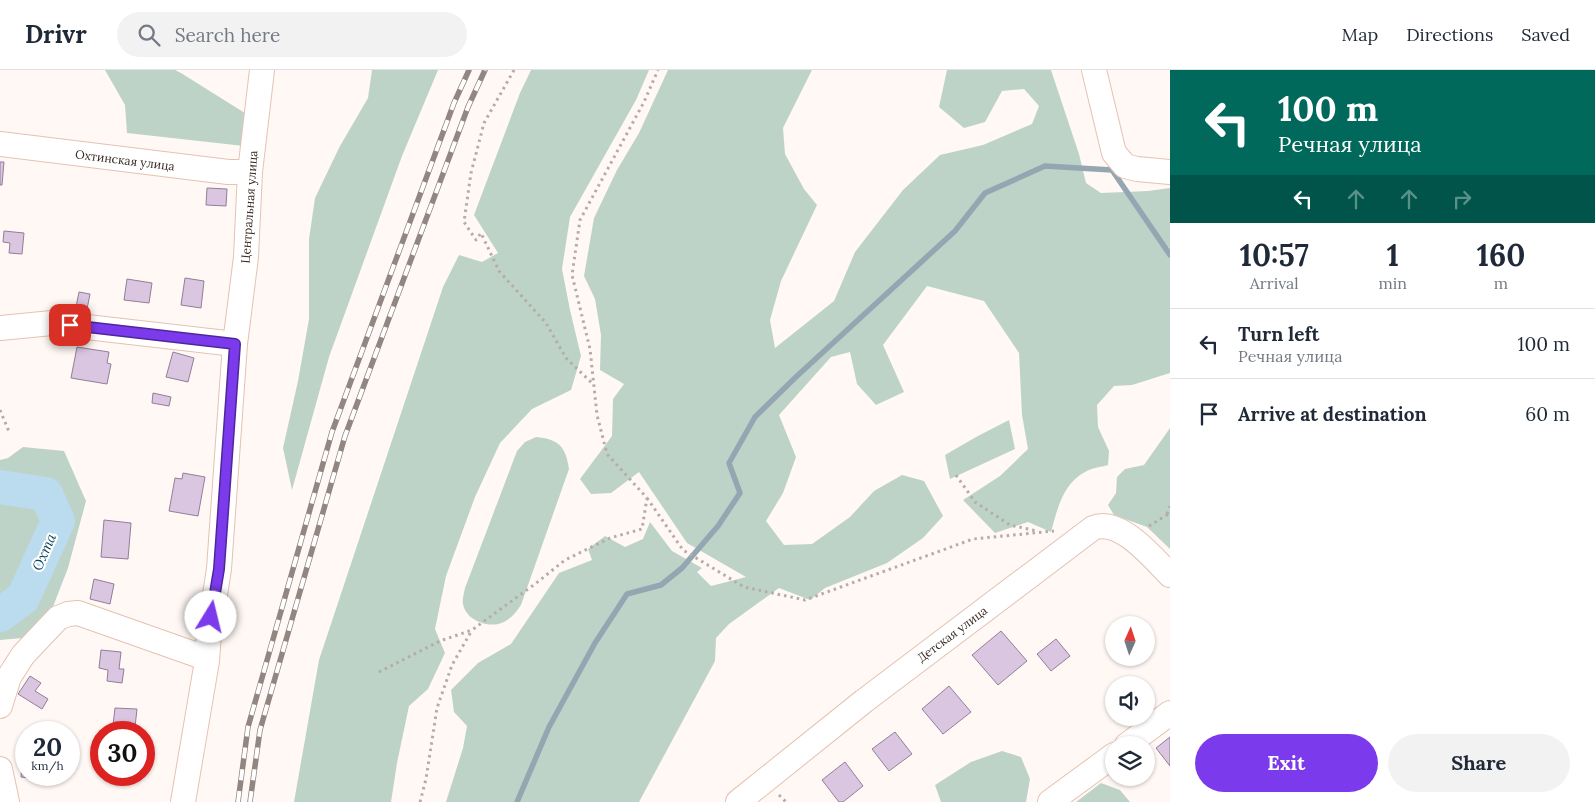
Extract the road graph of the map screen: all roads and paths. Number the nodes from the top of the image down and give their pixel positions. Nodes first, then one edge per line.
1 (262, 70) edge
2 (514, 70) edge
3 (658, 70) edge
4 (1094, 70) edge
5 (0, 144) edge
6 (250, 172) junction
7 (1170, 172) edge
8 (0, 328) edge
9 (235, 344) junction
10 (593, 385) junction
11 (0, 410) edge
12 (10, 434) dead end
13 (956, 476) dead end
14 (647, 498) junction
15 (1170, 506) edge
16 (1167, 514) dead end
17 (1058, 531) dead end
18 (1040, 532) junction
19 (1170, 575) edge
20 (472, 630) junction
21 (207, 661) junction
22 (379, 672) dead end
23 (0, 706) edge
24 (1170, 713) edge
25 (1139, 736) edge
26 (1105, 761) edge
27 (0, 769) edge
28 (7, 802) edge
29 (183, 802) edge
30 (420, 802) edge
31 (738, 802) edge
32 (1050, 802) edge

1 - 6 street, Центральная улица
2 - 10 path
3 - 10 path
4 - 7 street
5 - 6 street, Охтинская улица
6 - 9 street, Центральная улица
8 - 9 street
9 - 21 street, Центральная улица
10 - 14 path
11 - 12 path
13 - 18 path
14 - 18 path
14 - 20 path
15 - 16 path
17 - 18 path
19 - 31 street, Детская улица
20 - 22 path
20 - 30 path
21 - 23 street
21 - 29 street, Центральная улица
24 - 25 street
26 - 32 street
27 - 28 street

